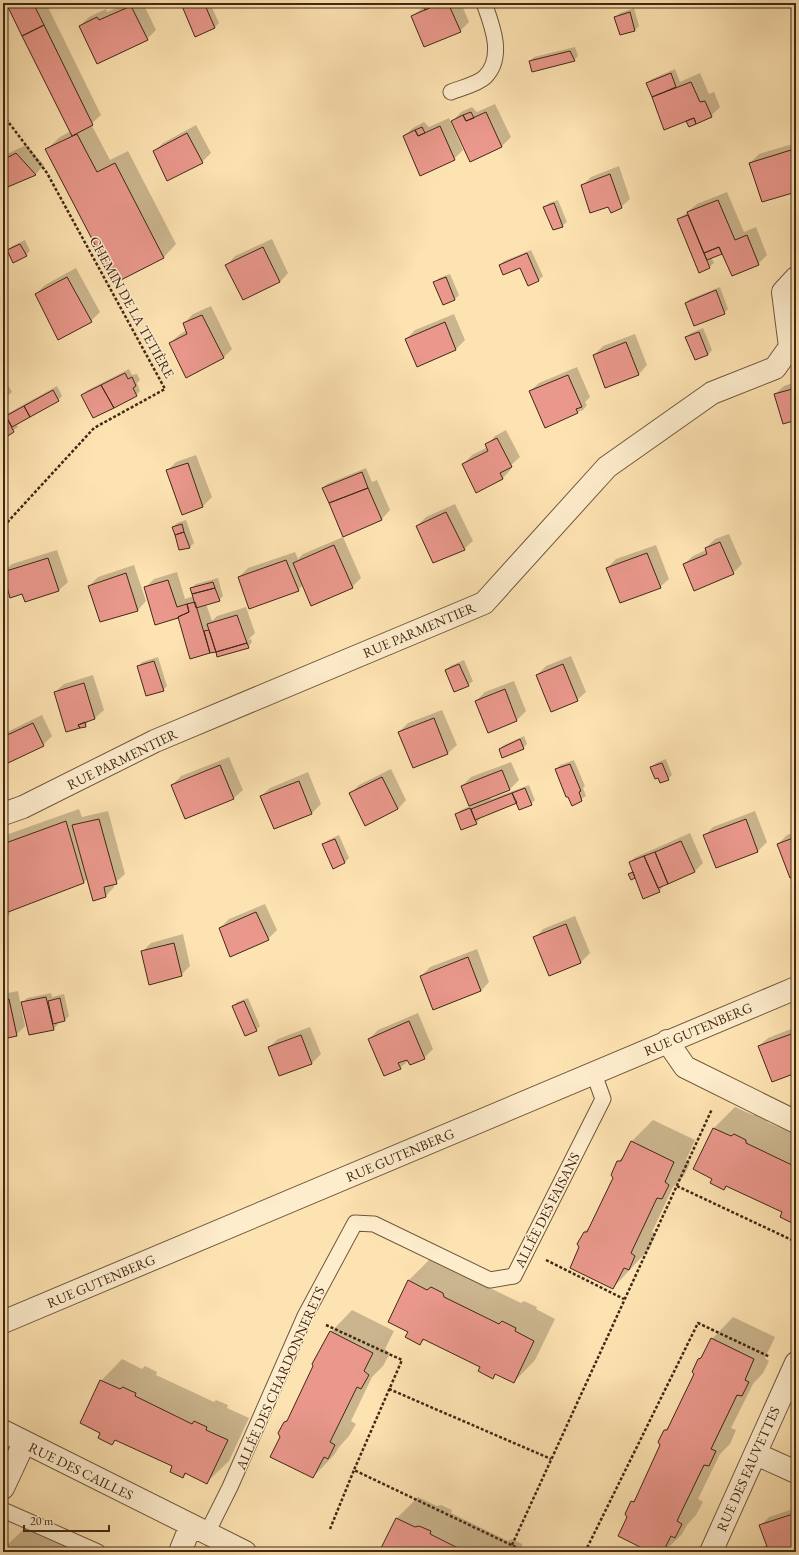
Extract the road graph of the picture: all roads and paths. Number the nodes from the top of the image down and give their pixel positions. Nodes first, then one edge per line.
1 (484, 3) edge
2 (451, 92) dead end
3 (3, 115) edge
4 (796, 278) edge
5 (3, 527) edge
6 (3, 814) edge
7 (796, 988) edge
8 (667, 1042) junction
9 (594, 1074) junction
10 (722, 1087) junction
11 (796, 1122) edge
12 (677, 1186) junction
13 (355, 1223) joint
14 (796, 1242) edge
15 (526, 1250) junction
16 (624, 1299) junction
17 (305, 1316) junction
18 (3, 1322) edge
19 (795, 1366) edge
20 (389, 1389) junction
21 (3, 1431) edge
22 (24, 1443) junction
23 (756, 1454) junction
24 (551, 1459) junction
25 (354, 1470) junction
26 (796, 1472) edge
27 (3, 1488) edge
28 (3, 1510) edge
29 (199, 1529) junction
30 (330, 1529) dead end
31 (512, 1545) junction
32 (98, 1552) edge
33 (180, 1552) edge
34 (245, 1552) edge
35 (526, 1552) edge
36 (585, 1552) edge
37 (711, 1552) edge

1 - 2 lane
3 - 5 path, CHEMIN DE LA TETIÈRE
4 - 6 street, RUE PARMENTIER
7 - 8 street, RUE GUTENBERG
8 - 9 street, RUE GUTENBERG
8 - 10 street
9 - 15 lane, ALLÉE DES FAISANS
9 - 18 street, RUE GUTENBERG
10 - 11 street
10 - 12 path
12 - 14 path
12 - 16 path
13 - 15 lane, ALLÉE DES FAISANS
13 - 17 lane, ALLÉE DES CHARDONNERETS
15 - 16 path
16 - 24 path
17 - 20 path
17 - 29 lane, ALLÉE DES CHARDONNERETS
19 - 23 street, RUE DES FAUVETTES
19 - 36 path
20 - 24 path
20 - 25 path
21 - 22 street, RUE DES CAILLES
22 - 27 street
22 - 29 street, RUE DES CAILLES
23 - 26 street
23 - 37 street, RUE DES FAUVETTES
24 - 31 path
25 - 30 path
25 - 31 path
28 - 32 lane
29 - 33 street
29 - 34 street, RUE DES CAILLES
31 - 35 path

